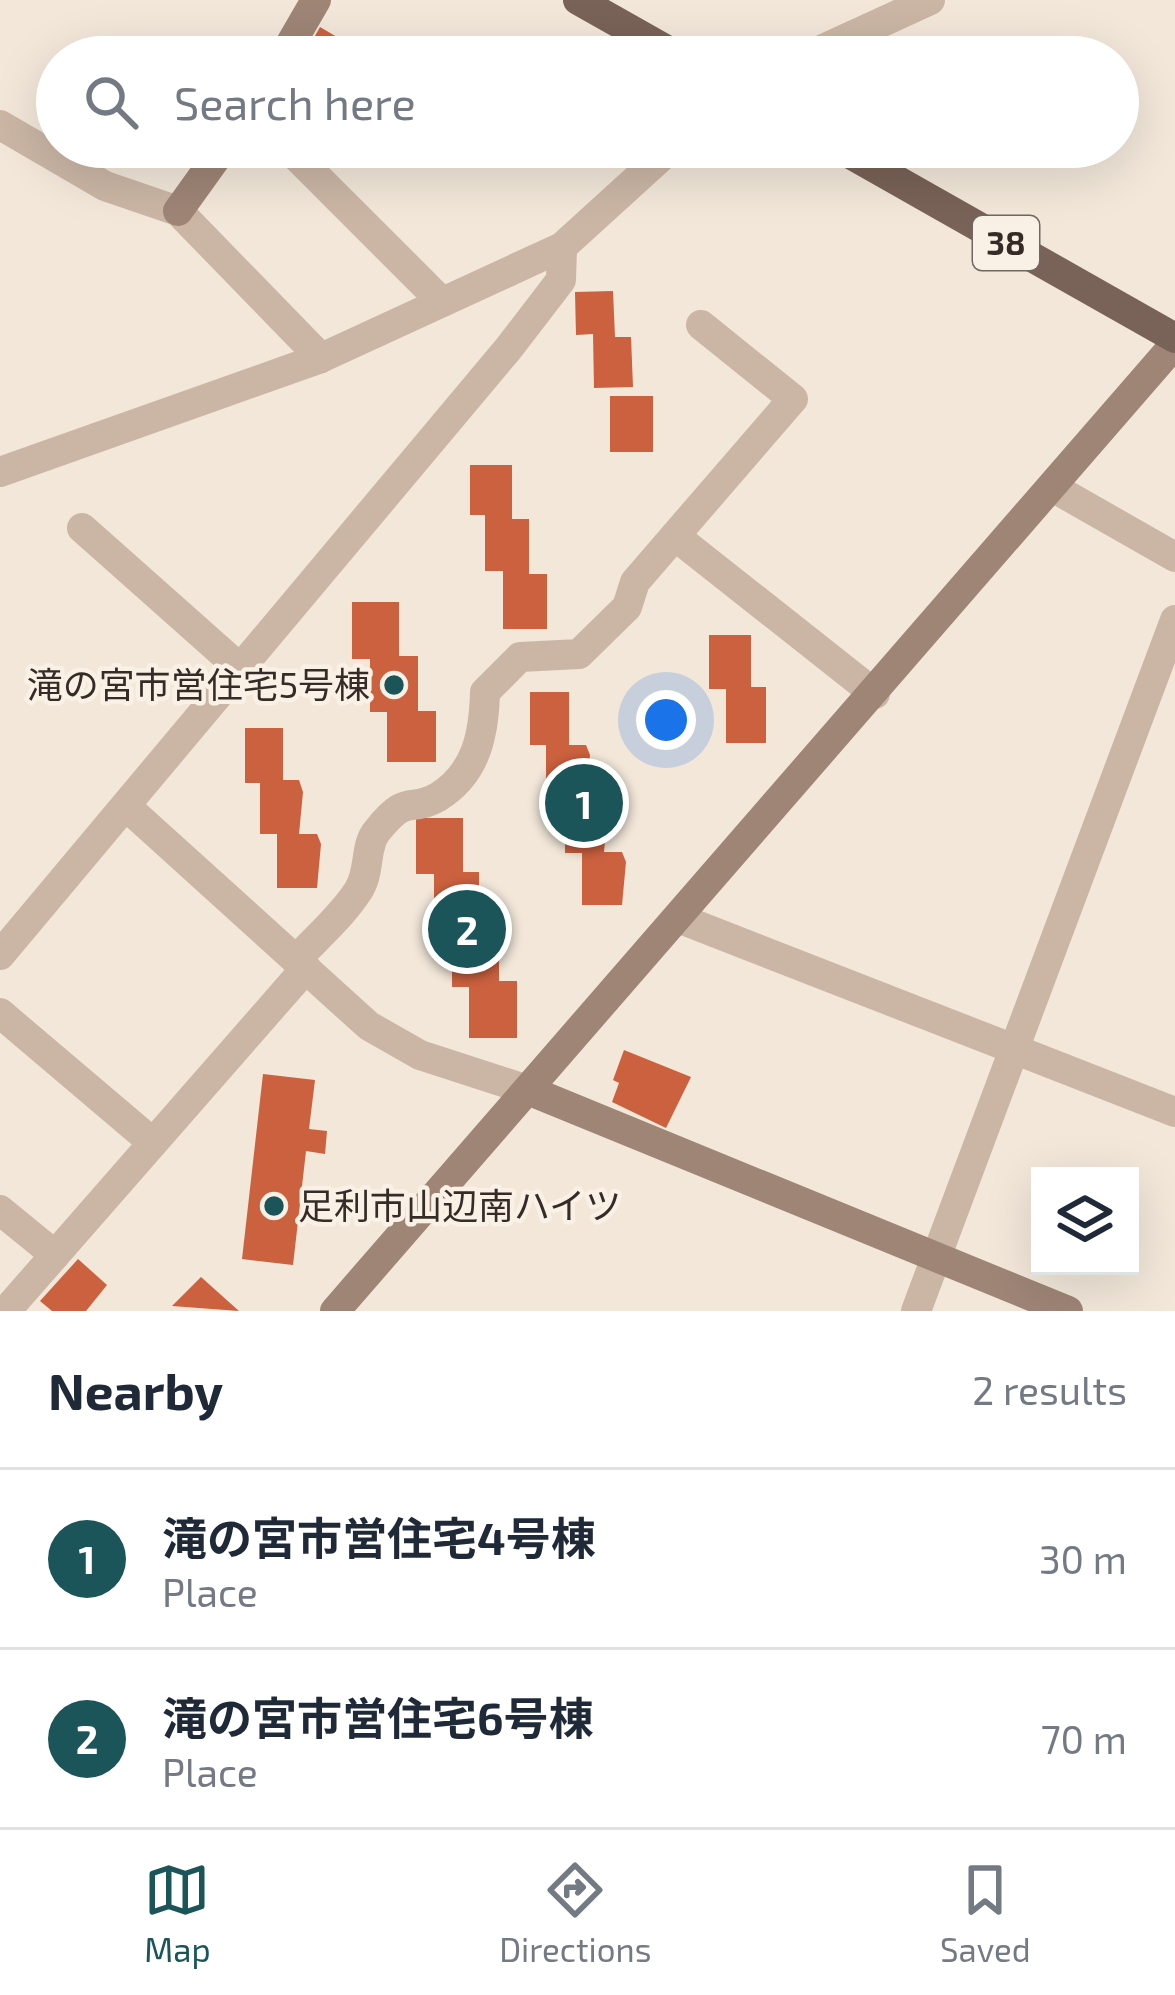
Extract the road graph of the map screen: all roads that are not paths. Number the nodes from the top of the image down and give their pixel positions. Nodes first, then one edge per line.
1 (316, 0) edge
2 (578, 0) edge
3 (930, 0) edge
4 (295, 36) edge
5 (642, 36) edge
6 (852, 36) edge
7 (0, 125) edge
8 (36, 146) edge
9 (74, 168) edge
10 (209, 168) edge
11 (308, 168) edge
12 (649, 168) edge
13 (874, 168) edge
14 (178, 211) junction
15 (562, 247) junction
16 (442, 302) junction
17 (700, 325) dead end
18 (1175, 341) edge
19 (320, 358) junction
20 (0, 472) edge
21 (1054, 488) junction
22 (82, 528) dead end
23 (675, 536) junction
24 (1175, 557) edge
25 (1175, 620) edge
26 (243, 671) junction
27 (875, 694) junction
28 (128, 808) junction
29 (678, 918) junction
30 (5, 938) edge
31 (301, 964) junction
32 (0, 1013) edge
33 (1013, 1049) junction
34 (528, 1090) junction
35 (1175, 1112) edge
36 (152, 1142) junction
37 (0, 1210) edge
38 (55, 1255) junction
39 (935, 1259) junction
40 (6, 1311) edge
41 (335, 1311) edge
42 (916, 1311) edge
43 (1068, 1311) edge

1 - 4 street
2 - 5 main road
3 - 6 street
7 - 8 street
9 - 14 street
10 - 14 street
11 - 16 street
12 - 15 street
13 - 18 main road, 38
14 - 19 street
15 - 16 street
15 - 26 street
16 - 19 street
17 - 23 street
18 - 21 street
19 - 20 street
21 - 24 street
21 - 27 street
22 - 26 street
23 - 27 street
23 - 31 street
25 - 33 street
26 - 28 street
27 - 29 street
28 - 30 street
28 - 31 street
29 - 33 street
29 - 34 street
31 - 34 street
31 - 36 street
32 - 36 street
33 - 35 street
33 - 39 street
34 - 39 street
34 - 41 street
36 - 38 street
37 - 38 street
38 - 40 street
39 - 42 street
39 - 43 street

